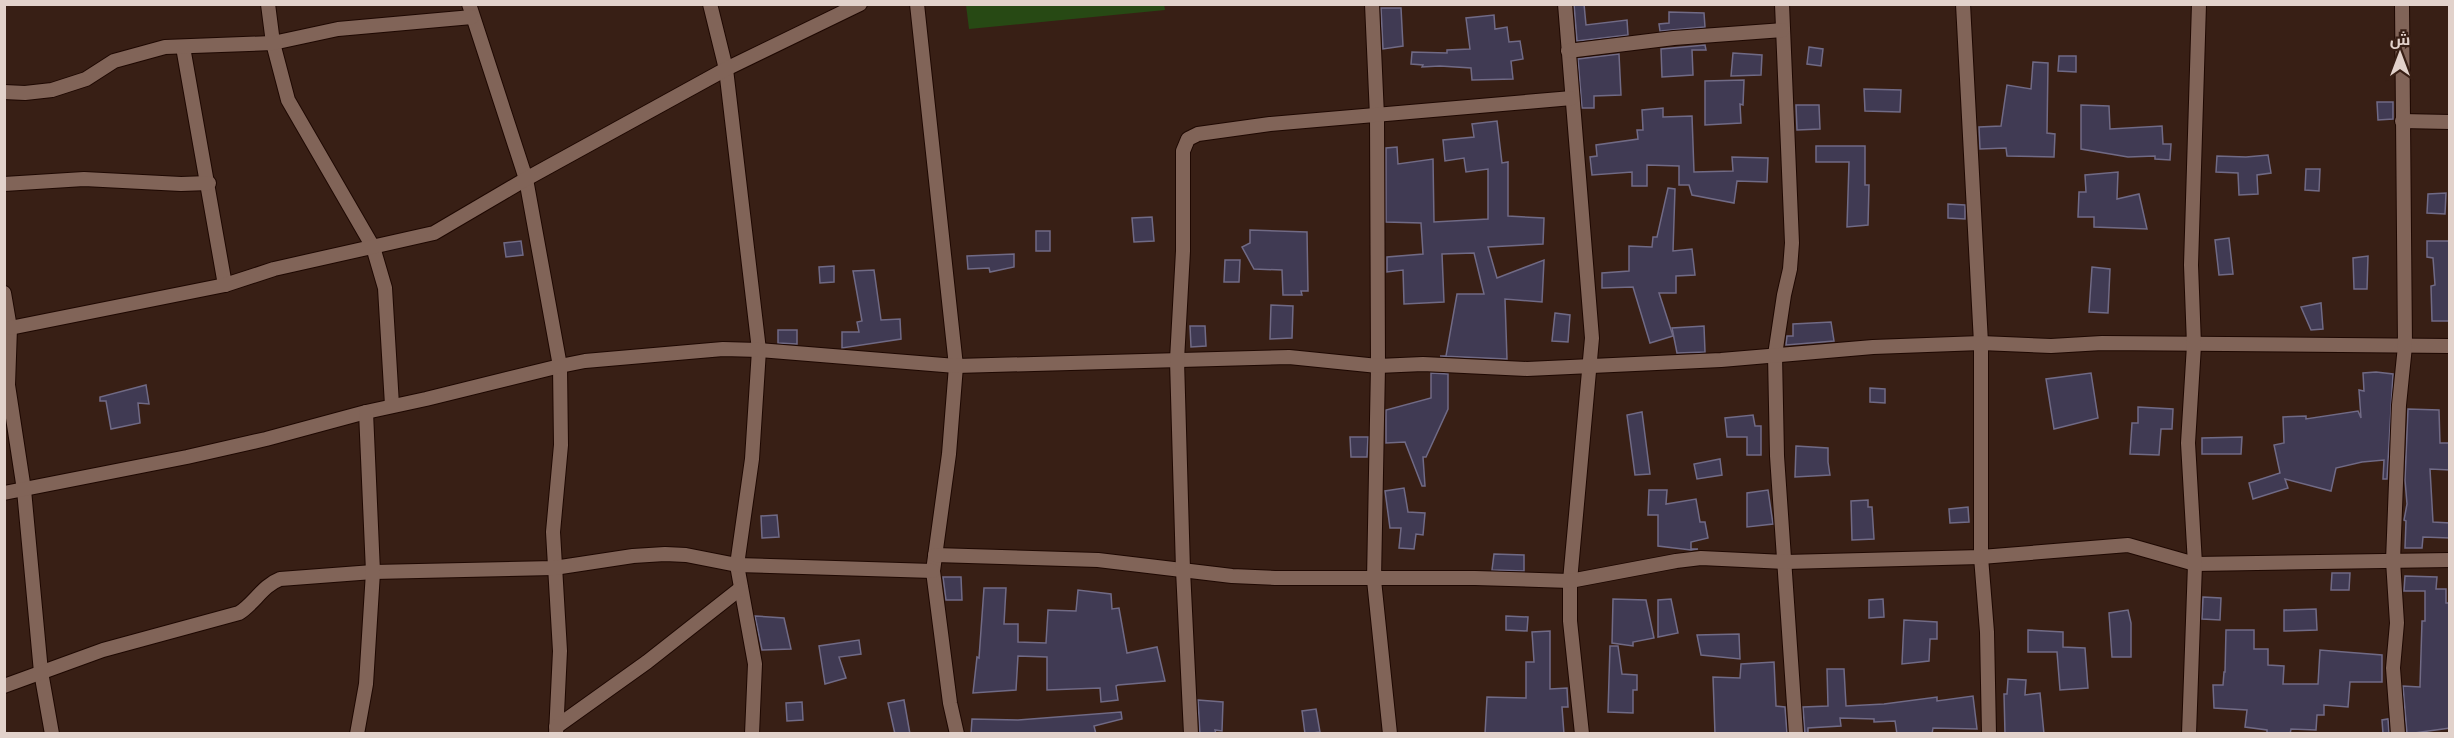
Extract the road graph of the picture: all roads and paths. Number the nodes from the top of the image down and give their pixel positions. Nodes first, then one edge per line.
1 (268, 4) edge
2 (710, 4) edge
3 (860, 4) edge
4 (917, 4) edge
5 (1372, 4) edge
6 (1565, 4) edge
7 (1782, 4) edge
8 (1963, 4) edge
9 (2199, 4) edge
10 (2402, 4) edge
11 (471, 11) edge
12 (1783, 30) junction
13 (273, 43) junction
14 (183, 47) junction
15 (1568, 51) junction
16 (726, 69) junction
17 (4, 92) edge
18 (1572, 98) junction
19 (1377, 116) junction
20 (2402, 122) junction
21 (2450, 122) edge
22 (526, 179) junction
23 (208, 183) junction
24 (4, 184) edge
25 (374, 247) junction
26 (225, 285) junction
27 (4, 293) edge
28 (10, 328) junction
29 (1981, 343) junction
30 (2194, 345) junction
31 (2405, 346) junction
32 (2450, 346) edge
33 (759, 350) junction
34 (1775, 355) junction
35 (1178, 360) junction
36 (560, 366) junction
37 (956, 366) junction
38 (1378, 366) junction
39 (1588, 366) junction
40 (392, 405) junction
41 (366, 412) junction
42 (24, 490) junction
43 (4, 493) edge
44 (936, 555) junction
45 (1981, 557) junction
46 (2450, 560) edge
47 (2394, 561) junction
48 (1785, 562) junction
49 (2195, 564) junction
50 (737, 565) junction
51 (554, 568) junction
52 (1183, 570) junction
53 (933, 571) junction
54 (373, 572) junction
55 (1374, 580) junction
56 (1570, 581) junction
57 (741, 588) junction
58 (41, 672) junction
59 (4, 686) edge
60 (556, 730) edge
61 (52, 734) edge
62 (357, 734) edge
63 (752, 734) edge
64 (957, 734) edge
65 (1191, 734) edge
66 (1390, 734) edge
67 (1582, 734) edge
68 (1796, 734) edge
69 (1989, 734) edge
70 (2189, 734) edge
71 (2398, 734) edge

1 - 13 street
2 - 16 street
3 - 16 street
4 - 37 street
5 - 19 street
6 - 15 street
7 - 12 street
8 - 29 street
9 - 30 street
10 - 20 street
11 - 13 street
11 - 22 street
12 - 15 street
12 - 34 street
13 - 14 street
13 - 25 street
14 - 17 street
14 - 23 street
15 - 18 street
16 - 22 street
16 - 33 street
18 - 19 street
18 - 39 street
19 - 35 street
19 - 38 street
20 - 21 street
20 - 31 street
22 - 25 street
22 - 36 street
23 - 24 street
23 - 26 street
25 - 26 street
25 - 40 street
26 - 28 street
27 - 28 street
28 - 42 street
29 - 30 street
29 - 34 street
29 - 45 street
30 - 31 street
30 - 49 street
31 - 32 street
31 - 47 street
33 - 36 street
33 - 37 street
33 - 50 street
34 - 39 street
34 - 48 street
35 - 37 street
35 - 38 street
35 - 52 street
36 - 40 street
36 - 51 street
37 - 44 street
38 - 39 street
38 - 55 street
39 - 56 street
40 - 41 street
41 - 42 street
41 - 54 street
42 - 43 street
42 - 58 street
44 - 52 street
44 - 53 street
45 - 48 street
45 - 49 street
45 - 69 street
46 - 47 street
47 - 49 street
47 - 71 street
48 - 56 street
48 - 68 street
49 - 70 street
50 - 51 street
50 - 53 street
50 - 57 street
51 - 54 street
51 - 60 street
52 - 55 street
52 - 65 street
53 - 64 street
54 - 58 street
54 - 62 street
55 - 56 street
55 - 66 street
56 - 67 street
57 - 60 street
57 - 63 street
58 - 59 street
58 - 61 street

